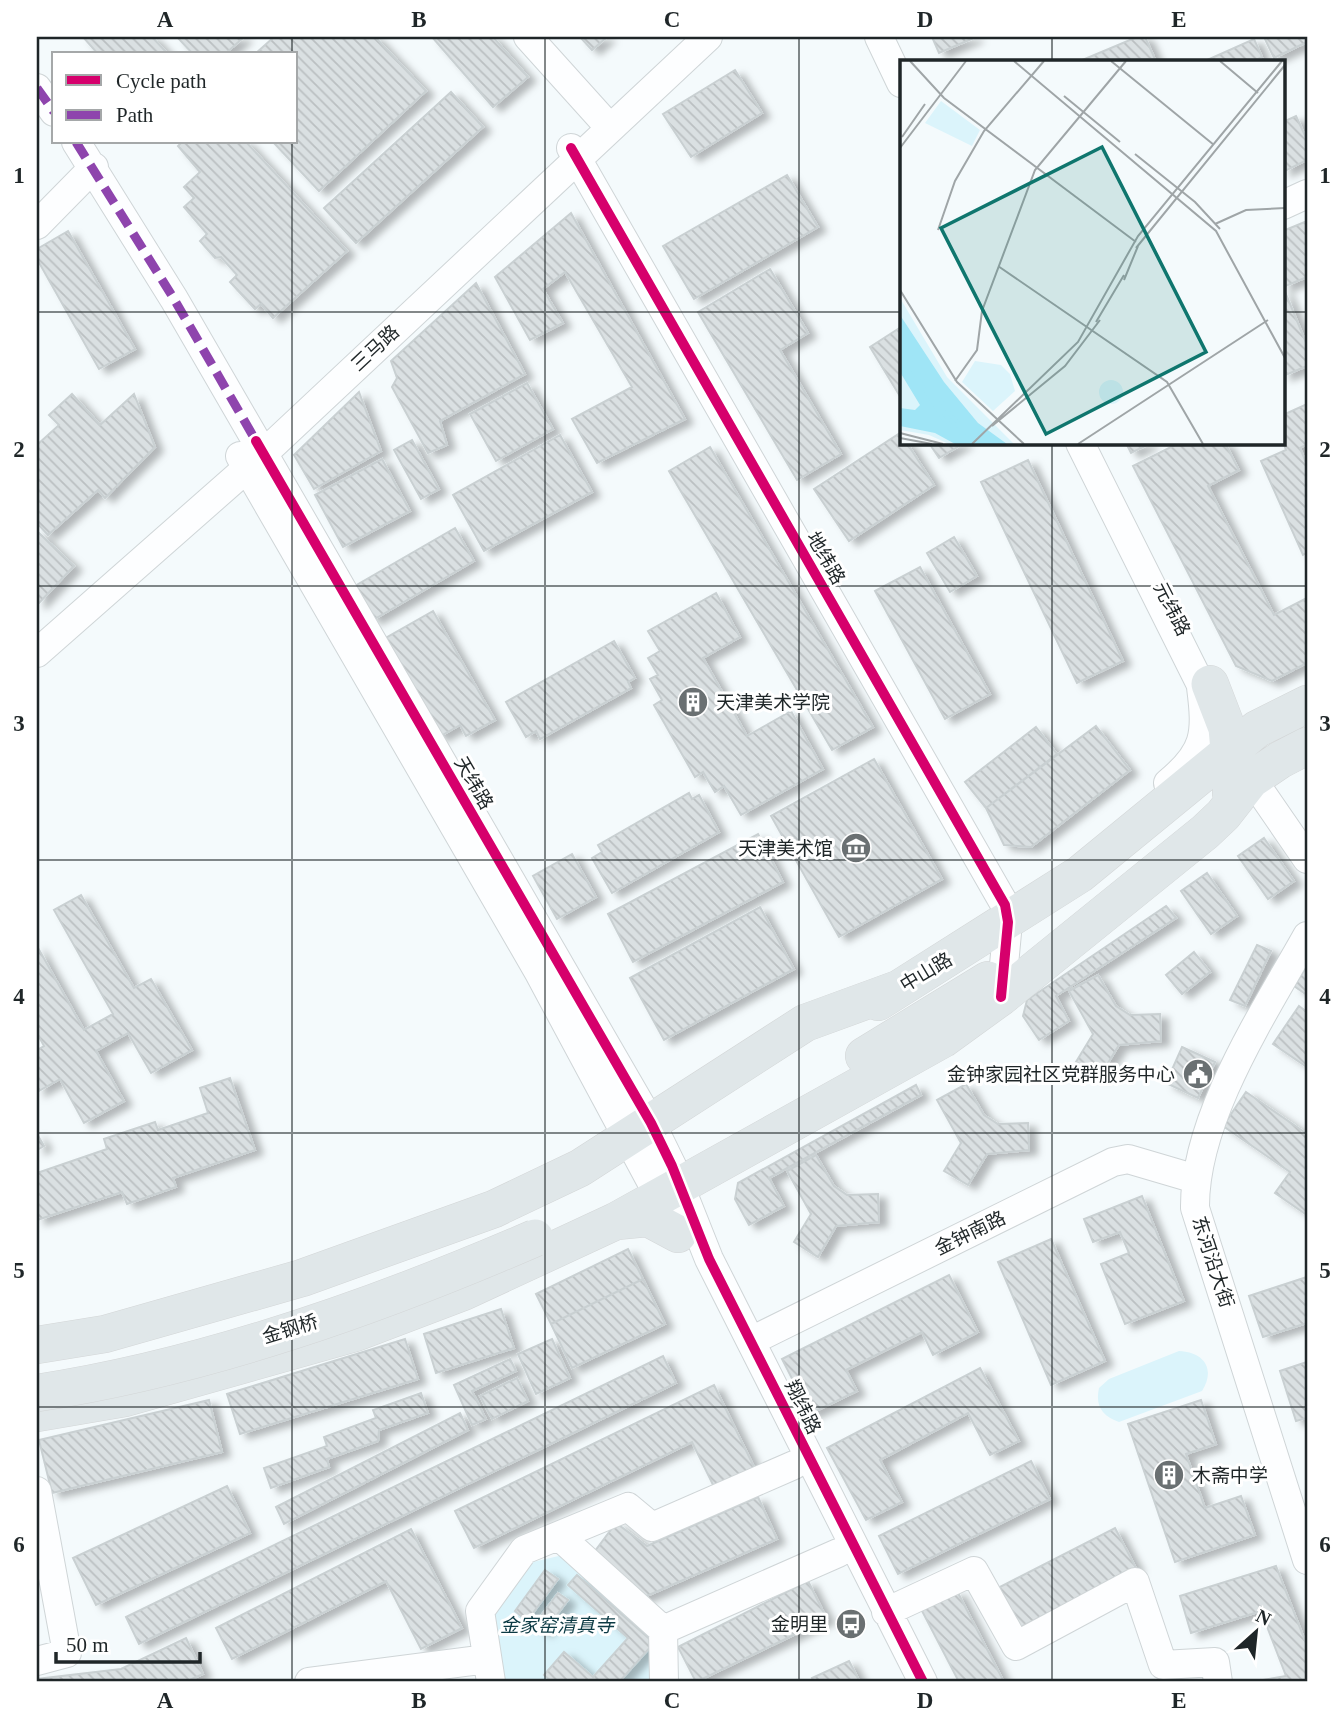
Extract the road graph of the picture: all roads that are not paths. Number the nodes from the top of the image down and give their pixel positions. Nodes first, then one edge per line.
1 (528, 37) edge
2 (694, 37) edge
3 (708, 37) edge
4 (879, 37) edge
5 (889, 37) edge
6 (900, 60) edge
7 (900, 81) edge
8 (37, 88) edge
9 (52, 109) edge
10 (606, 124) junction
11 (77, 144) edge
12 (574, 153) junction
13 (94, 167) junction
14 (1307, 194) edge
15 (1284, 205) edge
16 (37, 225) edge
17 (1081, 444) edge
18 (1089, 444) edge
19 (251, 455) junction
20 (37, 637) edge
21 (37, 653) edge
22 (1205, 684) junction
23 (1307, 704) edge
24 (1307, 746) edge
25 (1242, 756) junction
26 (1307, 848) edge
27 (1307, 859) edge
28 (1042, 900) junction
29 (1008, 922) junction
30 (1307, 936) edge
31 (1003, 983) junction
32 (898, 989) junction
33 (708, 1129) junction
34 (659, 1162) junction
35 (1196, 1179) junction
36 (616, 1222) junction
37 (531, 1227) junction
38 (686, 1228) junction
39 (105, 1334) junction
40 (751, 1341) junction
41 (37, 1345) edge
42 (37, 1367) edge
43 (37, 1393) edge
44 (125, 1398) junction
45 (37, 1413) edge
46 (794, 1465) junction
47 (37, 1492) edge
48 (559, 1535) junction
49 (838, 1553) junction
50 (1307, 1560) edge
51 (886, 1612) junction
52 (663, 1630) junction
53 (37, 1661) edge
54 (489, 1671) edge
55 (309, 1682) edge
56 (664, 1682) edge
57 (904, 1682) edge
58 (923, 1682) edge
59 (1218, 1682) edge

1 - 10 street
2 - 10 street, 三马路
3 - 10 street, 三马路
4 - 7 street
5 - 6 street
8 - 9 street
10 - 12 street, 三马路
11 - 13 street, 天纬路
12 - 19 street, 三马路
12 - 29 street, 地纬路
13 - 16 street
13 - 19 street, 天纬路
14 - 15 street
17 - 22 street, 元纬路
18 - 22 street, 元纬路
19 - 20 street, 三马路
19 - 21 street, 三马路
19 - 34 street, 天纬路
22 - 25 main road
22 - 28 street
23 - 25 main road, 中山路
24 - 25 main road, 中山路
25 - 26 street
25 - 27 street
25 - 28 main road, 中山路
25 - 31 main road, 中山路
25 - 31 main road
28 - 29 main road, 中山路
29 - 31 street, 地纬路
29 - 32 main road, 中山路
30 - 35 street, 东河沿大街
31 - 33 main road, 中山路
31 - 34 main road
32 - 33 main road, 中山路
32 - 34 main road
33 - 34 main road
34 - 36 main road
34 - 37 main road
34 - 38 street, 翔纬路
34 - 38 street
34 - 39 main road
35 - 40 street, 金钟南路
35 - 50 street, 东河沿大街
36 - 38 main road
36 - 44 main road
37 - 42 main road, 金钢桥
37 - 43 main road, 金钢桥, bridge
38 - 40 street, 翔纬路
38 - 46 street, 翔纬路
39 - 41 main road
39 - 44 main road
40 - 51 street, 翔纬路
44 - 45 main road
46 - 48 street
46 - 49 street, 翔纬路
47 - 53 street
48 - 52 street
48 - 54 street
49 - 52 street
49 - 57 street, 翔纬路
51 - 58 street, 翔纬路
51 - 59 street
52 - 56 street
54 - 55 street

